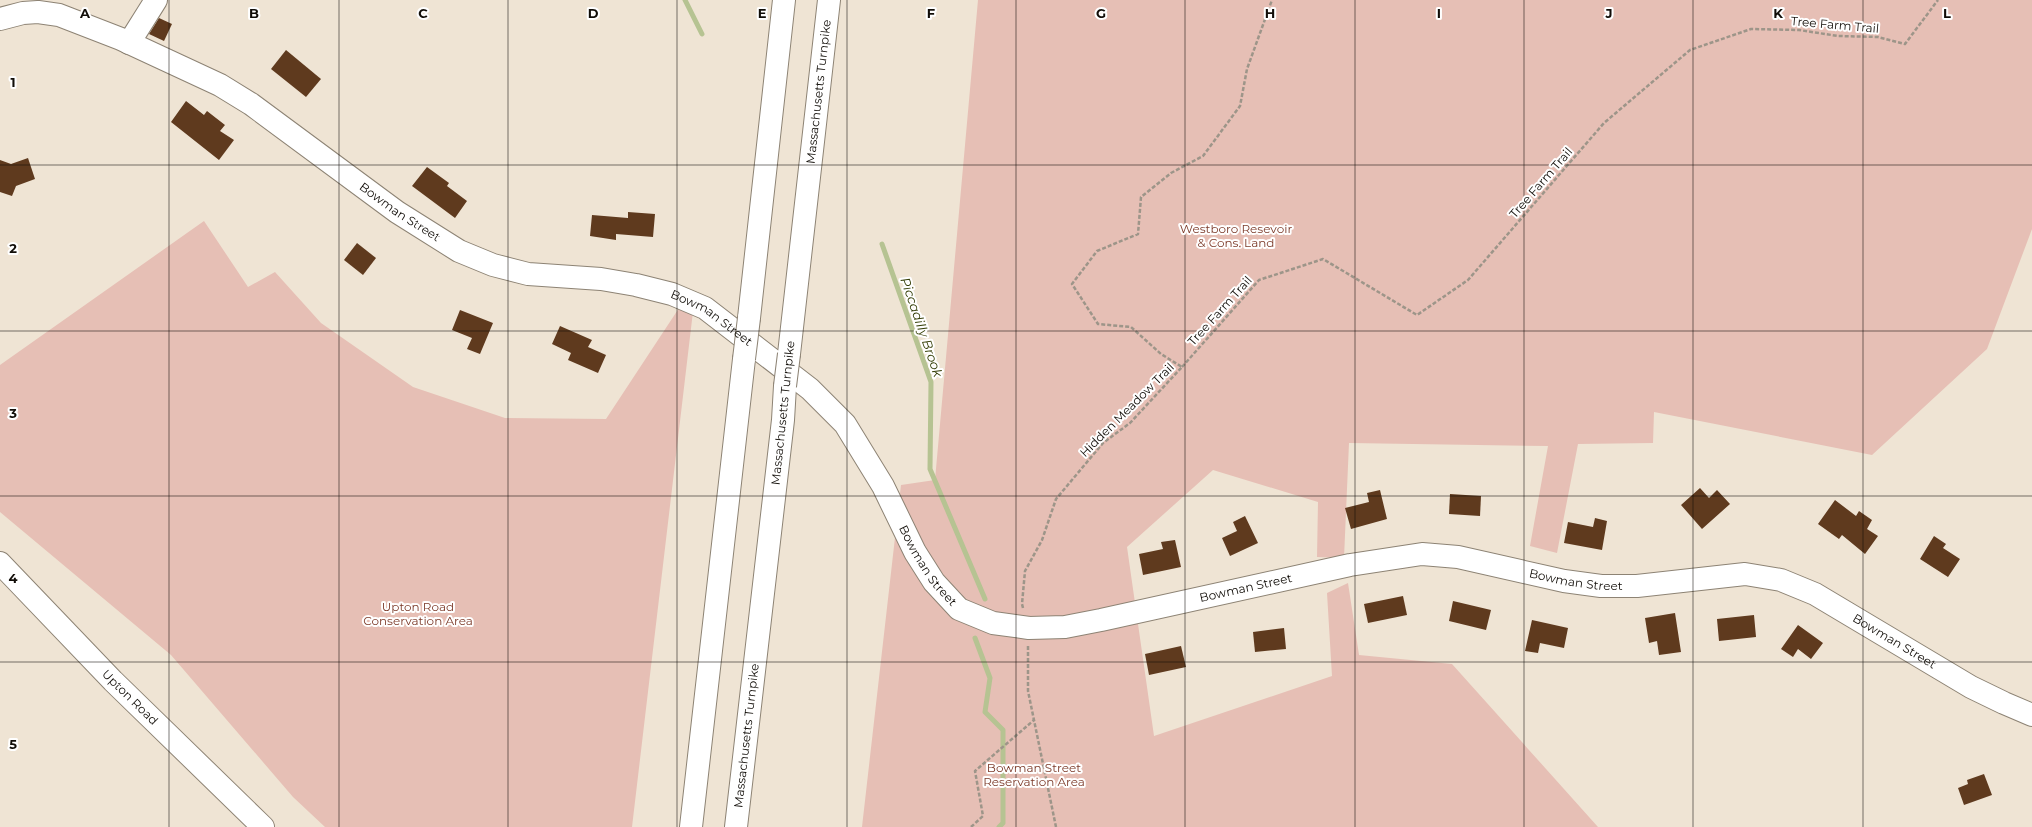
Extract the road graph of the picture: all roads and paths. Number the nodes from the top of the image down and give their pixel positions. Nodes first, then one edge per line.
1 (156, 0) edge
2 (784, 0) edge
3 (829, 0) edge
4 (1272, 0) edge
5 (1938, 0) edge
6 (0, 19) edge
7 (129, 44) junction
8 (1182, 367) junction
9 (0, 563) edge
10 (1029, 628) junction
11 (2032, 714) edge
12 (1034, 720) junction
13 (263, 827) edge
14 (691, 827) edge
15 (736, 827) edge
16 (972, 827) edge
17 (1056, 827) edge

1 - 7 main road
2 - 14 main road, bridge
3 - 15 main road, Massachusetts Turnpike, bridge
4 - 8 path, Hidden Meadow Trail
5 - 8 path, Tree Farm Trail
6 - 7 main road, Bowman Street
7 - 10 main road, Bowman Street
8 - 10 path, Hidden Meadow Trail
9 - 13 main road, Upton Road
10 - 11 main road, Bowman Street
10 - 12 path, Hidden Meadow Trail
12 - 16 path
12 - 17 path, Hidden Meadow Trail

